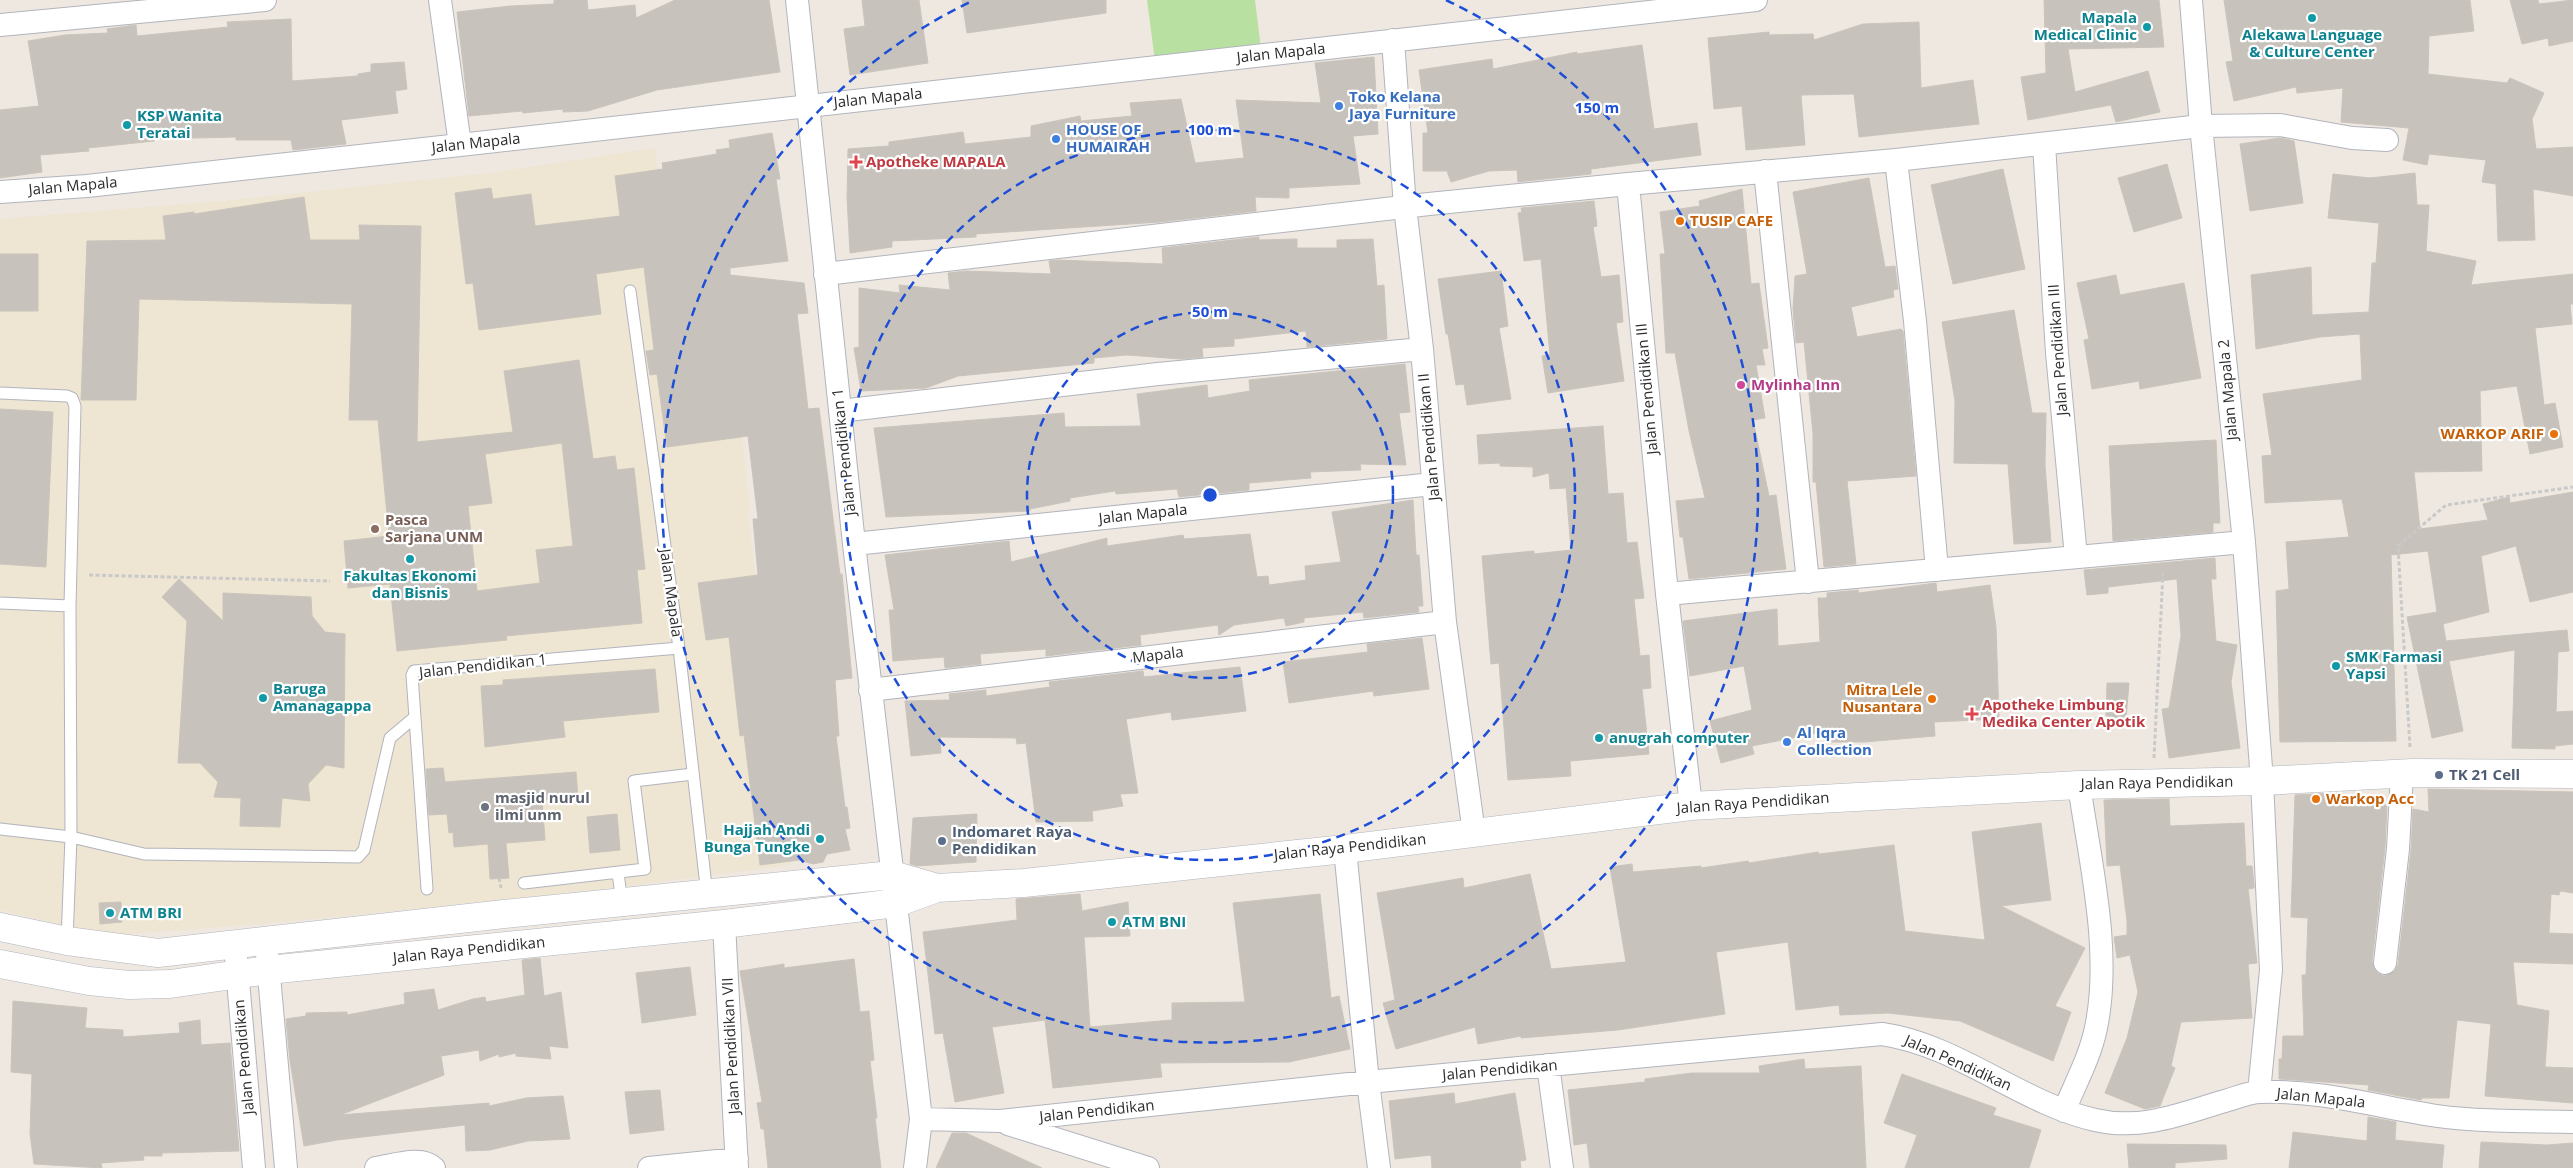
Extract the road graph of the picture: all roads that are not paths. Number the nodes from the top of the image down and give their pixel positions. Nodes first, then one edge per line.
1 (265, 0) edge
2 (443, 0) edge
3 (797, 0) edge
4 (1756, 0) edge
5 (2191, 0) edge
6 (0, 25) edge
7 (1393, 40) junction
8 (808, 106) junction
9 (2201, 126) junction
10 (2387, 140) dead end
11 (2044, 144) junction
12 (460, 145) junction
13 (1896, 160) junction
14 (1765, 171) junction
15 (1628, 184) junction
16 (0, 192) edge
17 (1405, 207) junction
18 (824, 274) junction
19 (630, 291) dead end
20 (1422, 349) junction
21 (0, 393) edge
22 (840, 411) junction
23 (1433, 484) junction
24 (2244, 542) junction
25 (854, 544) junction
26 (2076, 557) junction
27 (1937, 570) junction
28 (1808, 582) junction
29 (1667, 594) junction
30 (0, 603) edge
31 (70, 606) junction
32 (1445, 622) junction
33 (679, 648) junction
34 (870, 690) junction
35 (415, 717) junction
36 (2407, 773) junction
37 (693, 774) junction
38 (2573, 774) edge
39 (2262, 781) junction
40 (2079, 785) junction
41 (1691, 806) junction
42 (0, 829) edge
43 (1474, 833) junction
44 (71, 837) junction
45 (1345, 849) junction
46 (618, 873) junction
47 (892, 875) junction
48 (524, 883) dead end
49 (936, 888) junction
50 (427, 889) dead end
51 (707, 895) junction
52 (622, 903) junction
53 (896, 904) junction
54 (724, 924) junction
55 (0, 927) edge
56 (67, 941) junction
57 (266, 942) junction
58 (235, 945) junction
59 (2385, 963) dead end
60 (0, 964) edge
61 (268, 970) junction
62 (237, 974) junction
63 (1548, 1065) junction
64 (1368, 1082) junction
65 (2259, 1092) junction
66 (2064, 1110) junction
67 (921, 1119) junction
68 (1000, 1121) junction
69 (2573, 1122) edge
70 (737, 1163) edge
71 (254, 1168) edge
72 (286, 1168) edge
73 (376, 1168) edge
74 (434, 1168) edge
75 (649, 1168) edge
76 (915, 1168) edge
77 (1148, 1168) edge
78 (1379, 1168) edge
79 (1562, 1168) edge

1 - 6 street
2 - 12 street
3 - 8 street, Jalan Pendidikan 1
4 - 7 street, Jalan Mapala
5 - 9 street, Jalan Mapala 2
7 - 8 street, Jalan Mapala
7 - 17 street, Jalan Pendidikan II
8 - 12 street, Jalan Mapala
8 - 18 street, Jalan Pendidikan 1
9 - 10 street
9 - 11 street
9 - 24 street, Jalan Mapala 2
11 - 13 street
11 - 26 street, Jalan Pendidikan III
12 - 16 street, Jalan Mapala
13 - 14 street
13 - 27 street
14 - 15 street
14 - 28 street
15 - 17 street
15 - 29 street, Jalan Pendidikan III
17 - 18 street
17 - 20 street, Jalan Pendidikan II
18 - 22 street, Jalan Pendidikan 1
19 - 33 lane, Jalan Mapala
20 - 22 street
20 - 23 street, Jalan Pendidikan II
21 - 31 lane
22 - 25 street, Jalan Pendidikan 1
23 - 25 street, Jalan Mapala
23 - 32 street, Jalan Pendidikan II
24 - 26 street
24 - 39 street, Jalan Mapala 2
25 - 34 street, Jalan Pendidikan 1
26 - 27 street
27 - 28 street
28 - 29 street
29 - 41 street, Jalan Pendidikan III
30 - 31 lane
31 - 44 lane
32 - 34 street, Mapala
32 - 43 street, Jalan Pendidikan II
33 - 35 lane, Jalan Pendidikan 1
33 - 37 lane, Jalan Mapala
34 - 47 street, Jalan Pendidikan 1
35 - 44 lane
35 - 50 lane, Jalan Pendidikan 1
36 - 38 street, Jalan Raya Pendidikan
36 - 39 street, Jalan Raya Pendidikan
36 - 59 street
37 - 46 lane
37 - 51 lane, Jalan Mapala
39 - 40 street, Jalan Raya Pendidikan
39 - 65 street, Jalan Mapala
40 - 41 street, Jalan Raya Pendidikan
40 - 66 street
41 - 43 street, Jalan Raya Pendidikan
42 - 44 lane
43 - 45 street, Jalan Raya Pendidikan
44 - 56 lane
45 - 49 street, Jalan Raya Pendidikan
45 - 64 street
46 - 48 lane
46 - 52 lane
47 - 49 street, Jalan Raya Pendidikan
47 - 51 street, Jalan Raya Pendidikan
47 - 53 street, Jalan Pendidikan 1
49 - 53 street, Jalan Raya Pendidikan
51 - 52 street, Jalan Raya Pendidikan
52 - 57 street, Jalan Raya Pendidikan
53 - 54 street, Jalan Raya Pendidikan
53 - 67 street
54 - 61 street, Jalan Raya Pendidikan
54 - 70 street, Jalan Pendidikan VII
55 - 56 street, Jalan Raya Pendidikan
56 - 58 street, Jalan Raya Pendidikan
57 - 58 street, Jalan Raya Pendidikan
57 - 61 street
58 - 62 street, Jalan Pendidikan
60 - 62 street, Jalan Raya Pendidikan
61 - 62 street, Jalan Raya Pendidikan
61 - 72 street
62 - 71 street, Jalan Pendidikan
63 - 64 street, Jalan Pendidikan
63 - 66 street, Jalan Pendidikan
63 - 79 street
64 - 68 street, Jalan Pendidikan
64 - 78 street
65 - 66 street, Jalan Pendidikan
65 - 69 street, Jalan Mapala
67 - 68 street, Jalan Pendidikan
67 - 76 street
68 - 77 street
70 - 75 street
73 - 74 street

